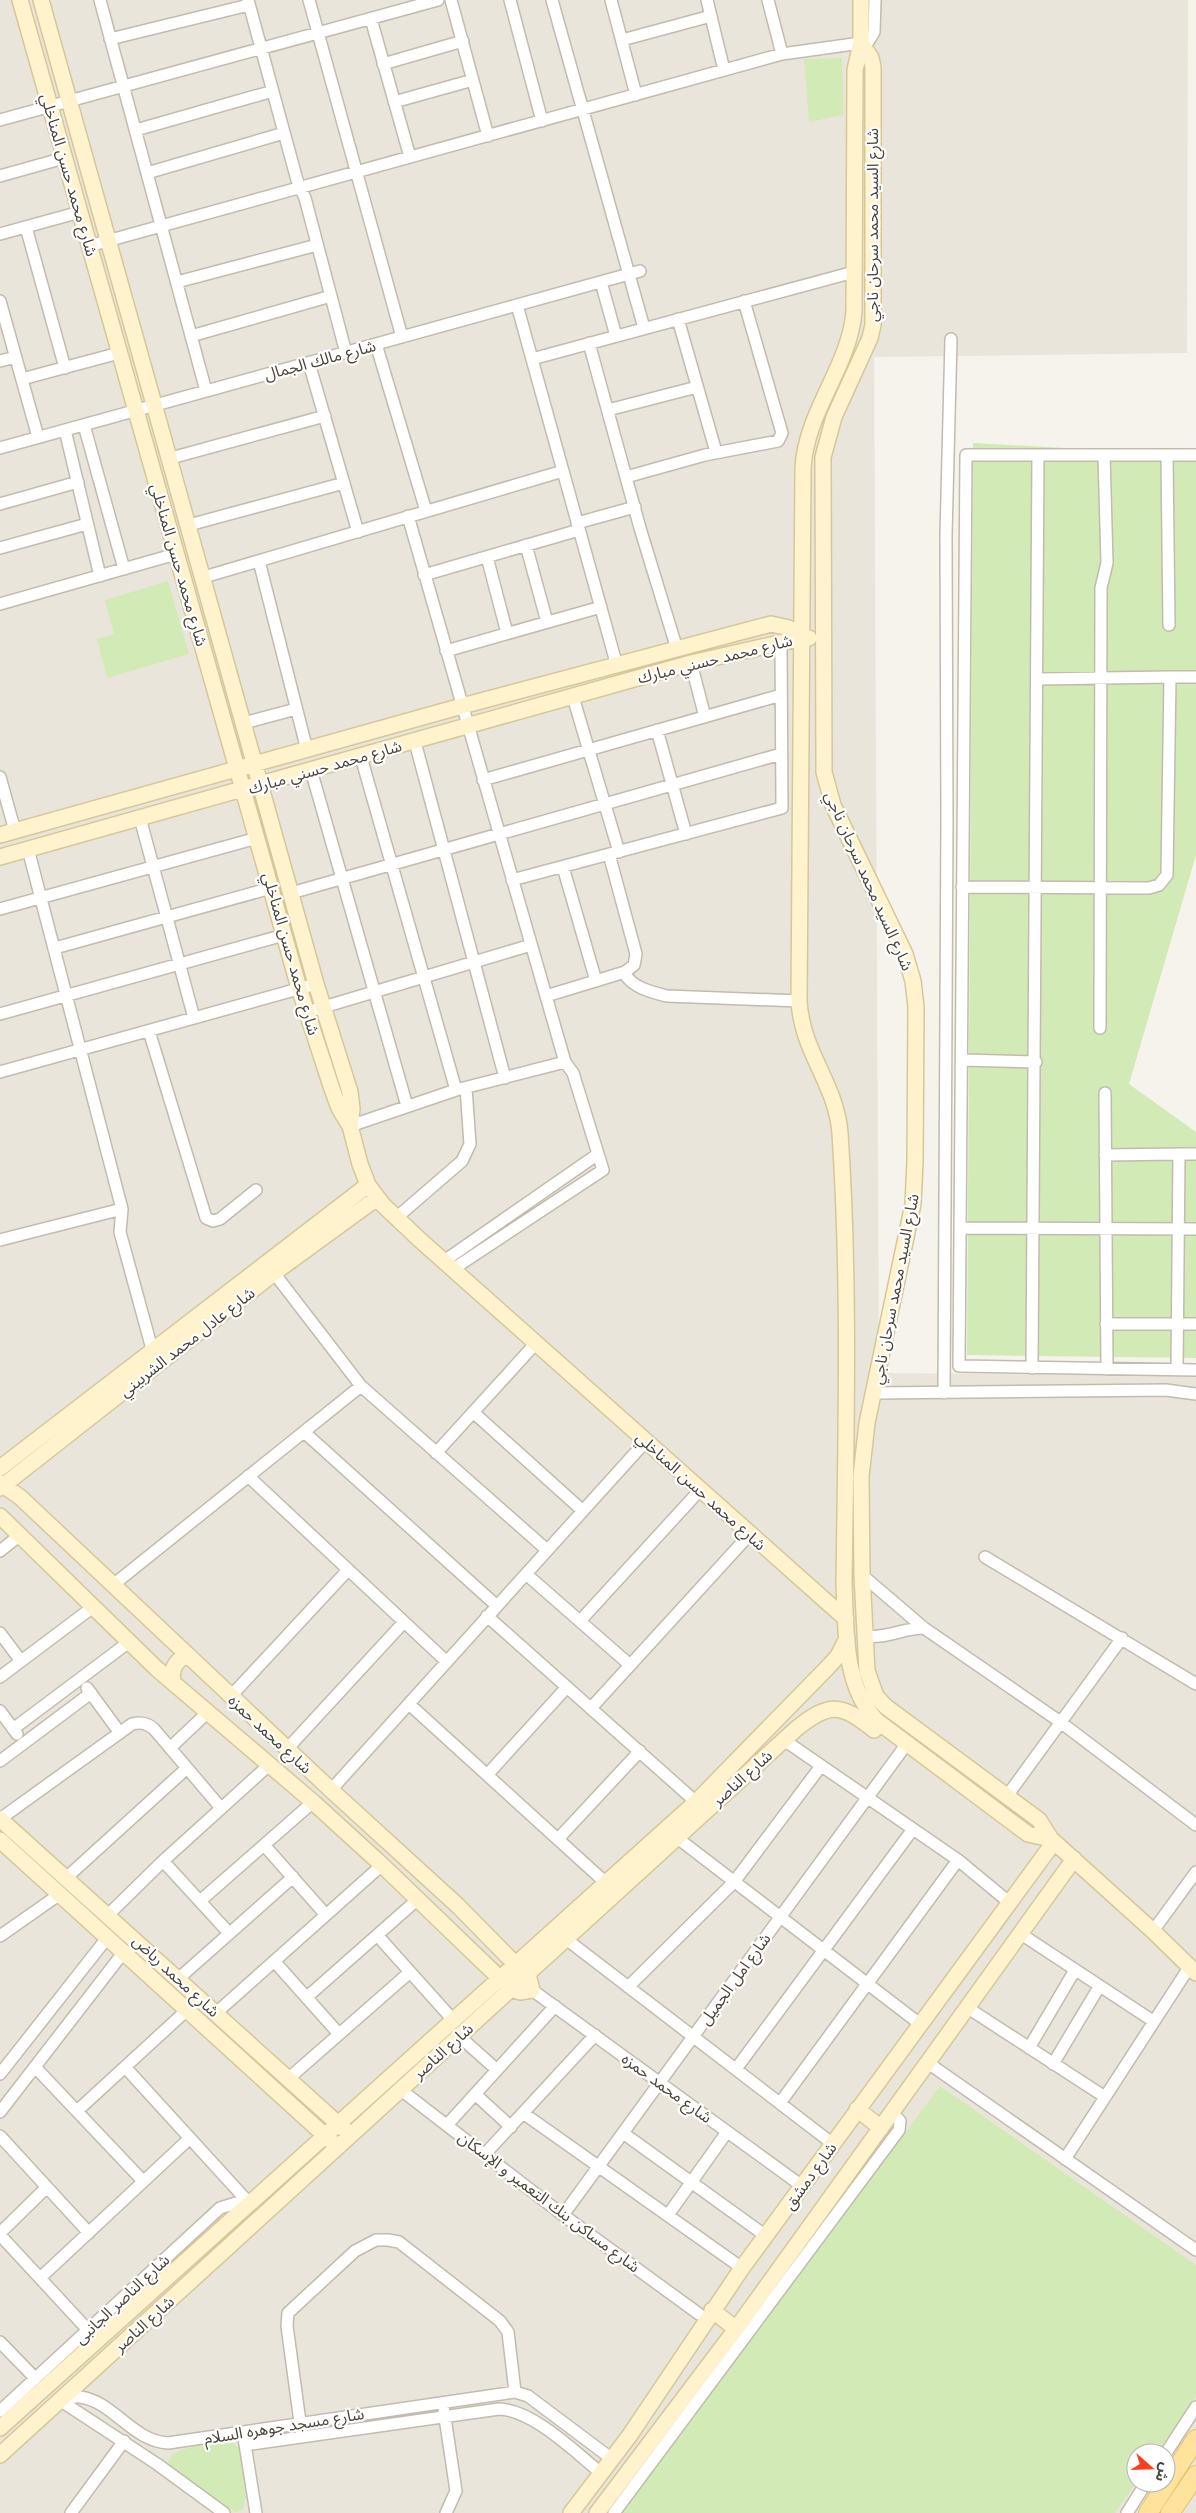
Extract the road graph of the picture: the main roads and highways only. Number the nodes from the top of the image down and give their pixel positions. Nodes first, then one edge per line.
1 (1196, 2439) edge
2 (1196, 2475) edge
3 (1148, 2513) edge
4 (1170, 2513) edge

1 - 3 main road
2 - 4 main road

